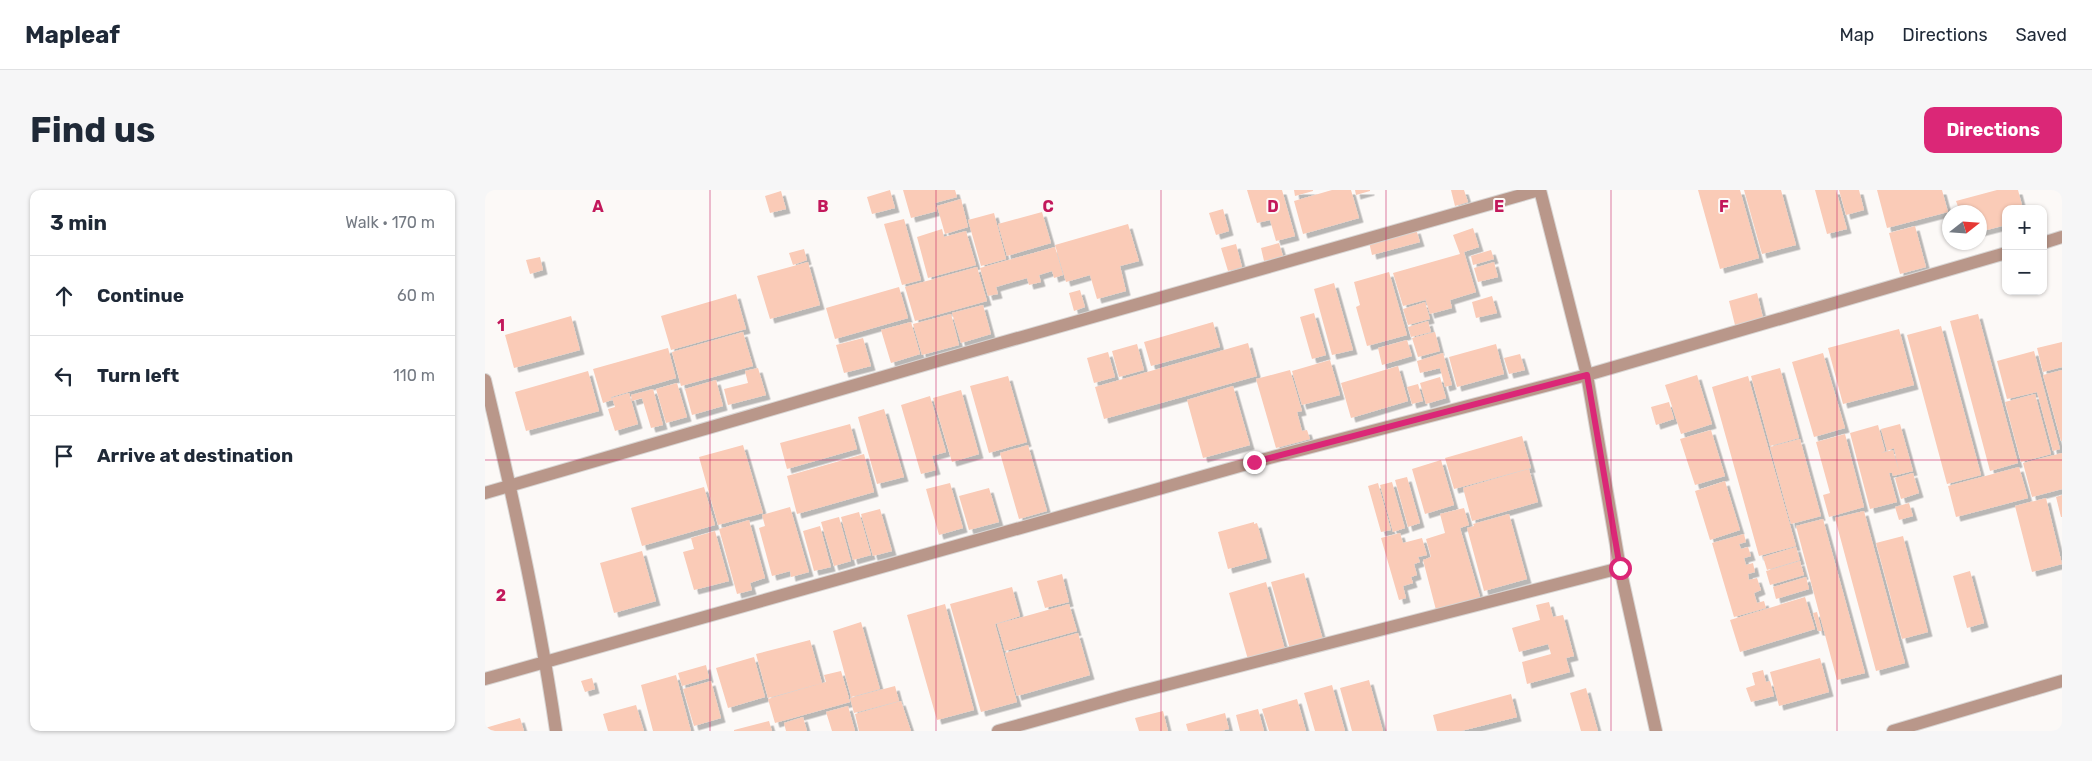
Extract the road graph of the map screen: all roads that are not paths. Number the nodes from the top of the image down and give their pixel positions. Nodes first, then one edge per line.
1 (1540, 190) edge
2 (2062, 237) edge
3 (2047, 241) edge
4 (2002, 254) edge
5 (1587, 375) junction
6 (485, 380) edge
7 (510, 486) junction
8 (485, 493) edge
9 (1620, 568) junction
10 (546, 662) junction
11 (485, 679) edge
12 (2062, 681) edge
13 (555, 731) edge
14 (998, 731) edge
15 (1656, 731) edge
16 (1893, 731) edge

1 - 5 street
1 - 7 street
2 - 3 street
4 - 5 street
5 - 9 street
5 - 10 street
6 - 7 street
7 - 8 street
7 - 10 street
9 - 14 street
9 - 15 street
10 - 11 street
10 - 13 street
12 - 16 street

